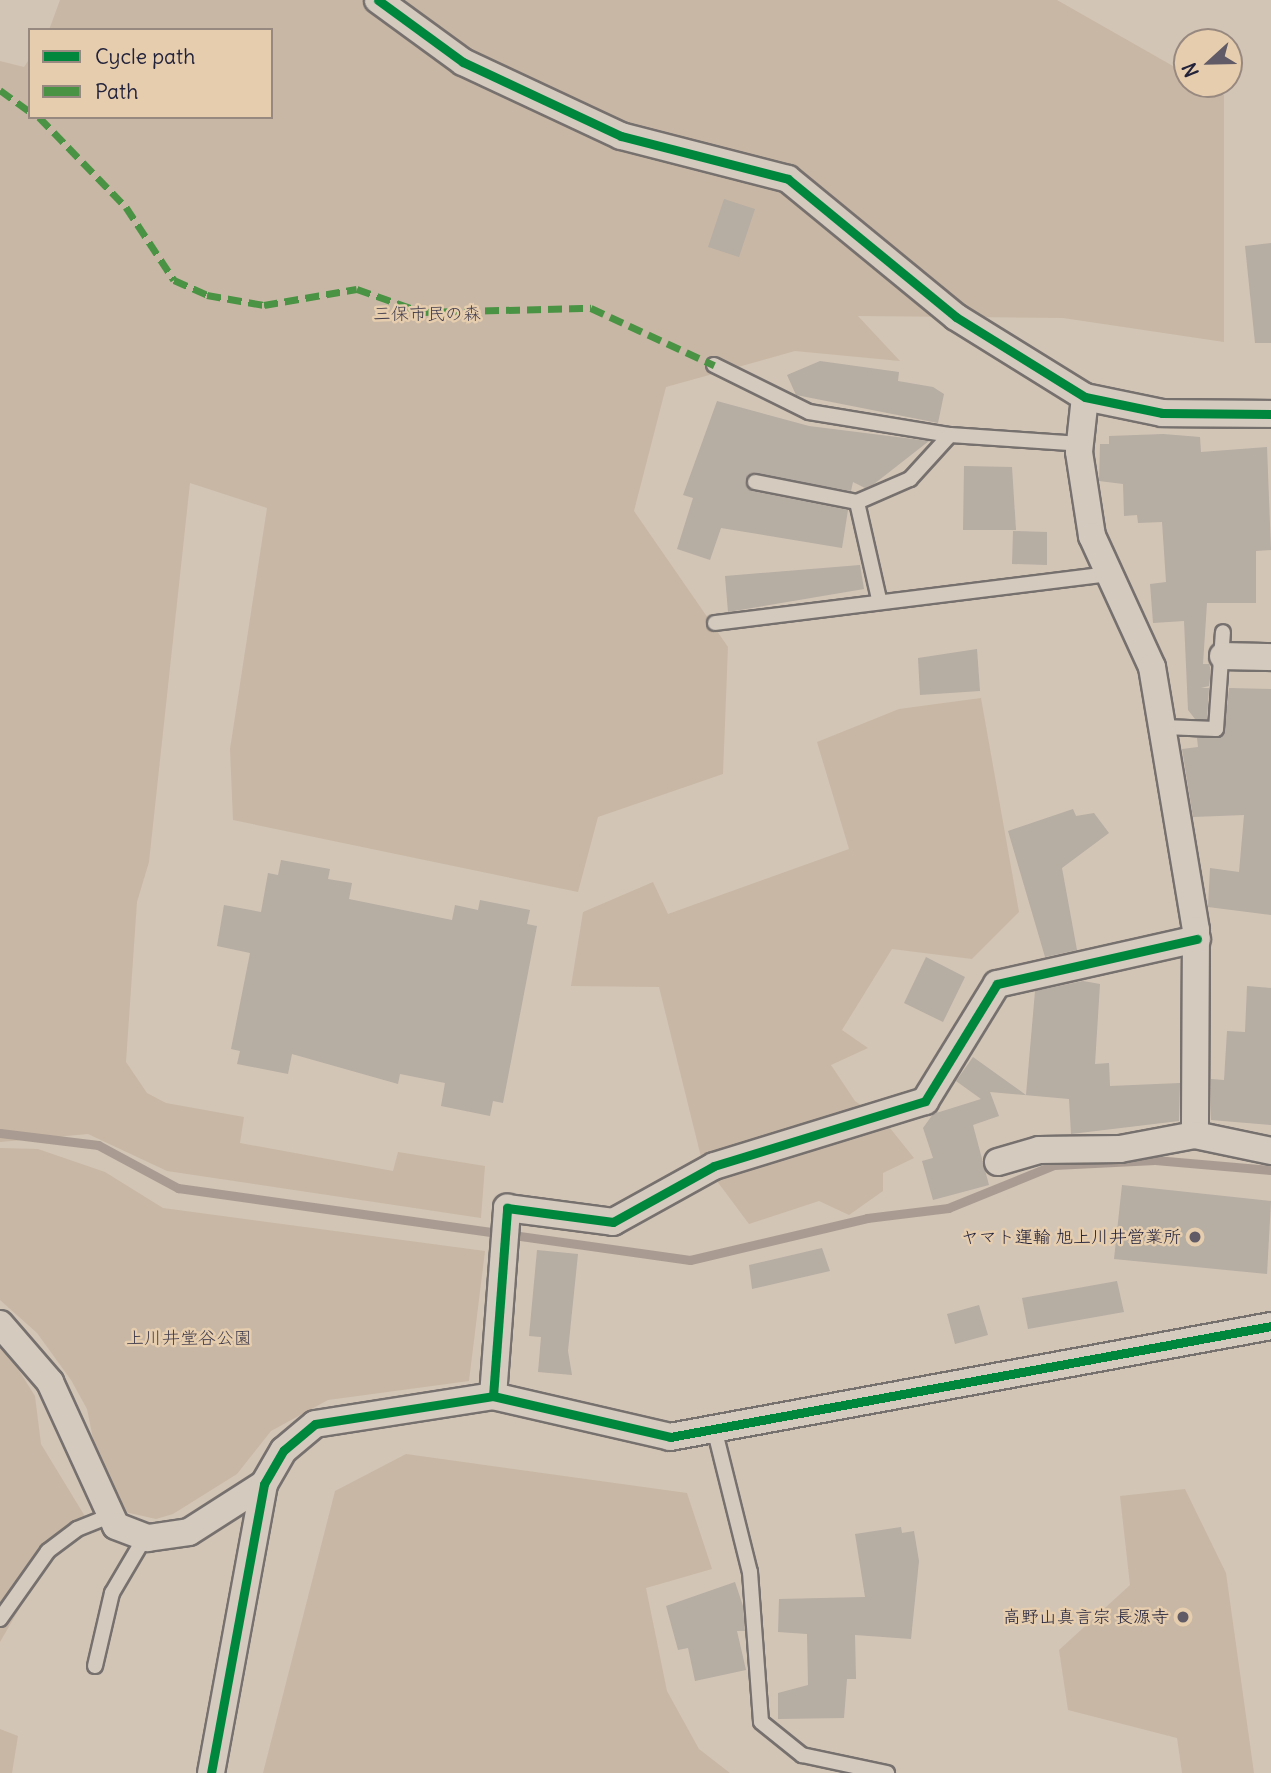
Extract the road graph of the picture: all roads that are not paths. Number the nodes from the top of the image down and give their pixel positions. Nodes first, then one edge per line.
1 (378, 0) edge
2 (714, 365) dead end
3 (1085, 397) junction
4 (1271, 414) edge
5 (950, 435) junction
6 (1082, 444) junction
7 (755, 482) dead end
8 (857, 502) junction
9 (1108, 574) junction
10 (879, 599) junction
11 (715, 623) dead end
12 (1223, 644) joint
13 (1271, 657) edge
14 (1163, 727) junction
15 (1197, 939) junction
16 (1195, 1135) junction
17 (1271, 1151) edge
18 (998, 1162) dead end
19 (0, 1324) edge
20 (1271, 1327) edge
21 (493, 1395) junction
22 (715, 1432) junction
23 (264, 1485) junction
24 (110, 1516) junction
25 (145, 1536) junction
26 (0, 1619) edge
27 (95, 1666) dead end
28 (211, 1773) edge
29 (887, 1773) edge

1 - 3 street
2 - 5 lane
3 - 4 street
3 - 6 street
5 - 6 lane
5 - 8 lane
6 - 9 street
7 - 8 lane
8 - 10 lane
9 - 10 lane
9 - 14 street
10 - 11 lane
12 - 13 street
12 - 14 lane
14 - 15 street
15 - 16 street
15 - 21 street
16 - 17 street
16 - 18 street
19 - 24 street
20 - 22 street
21 - 22 street
21 - 23 street
22 - 29 lane
23 - 25 street
23 - 28 street
24 - 25 street
24 - 26 lane
25 - 27 lane

